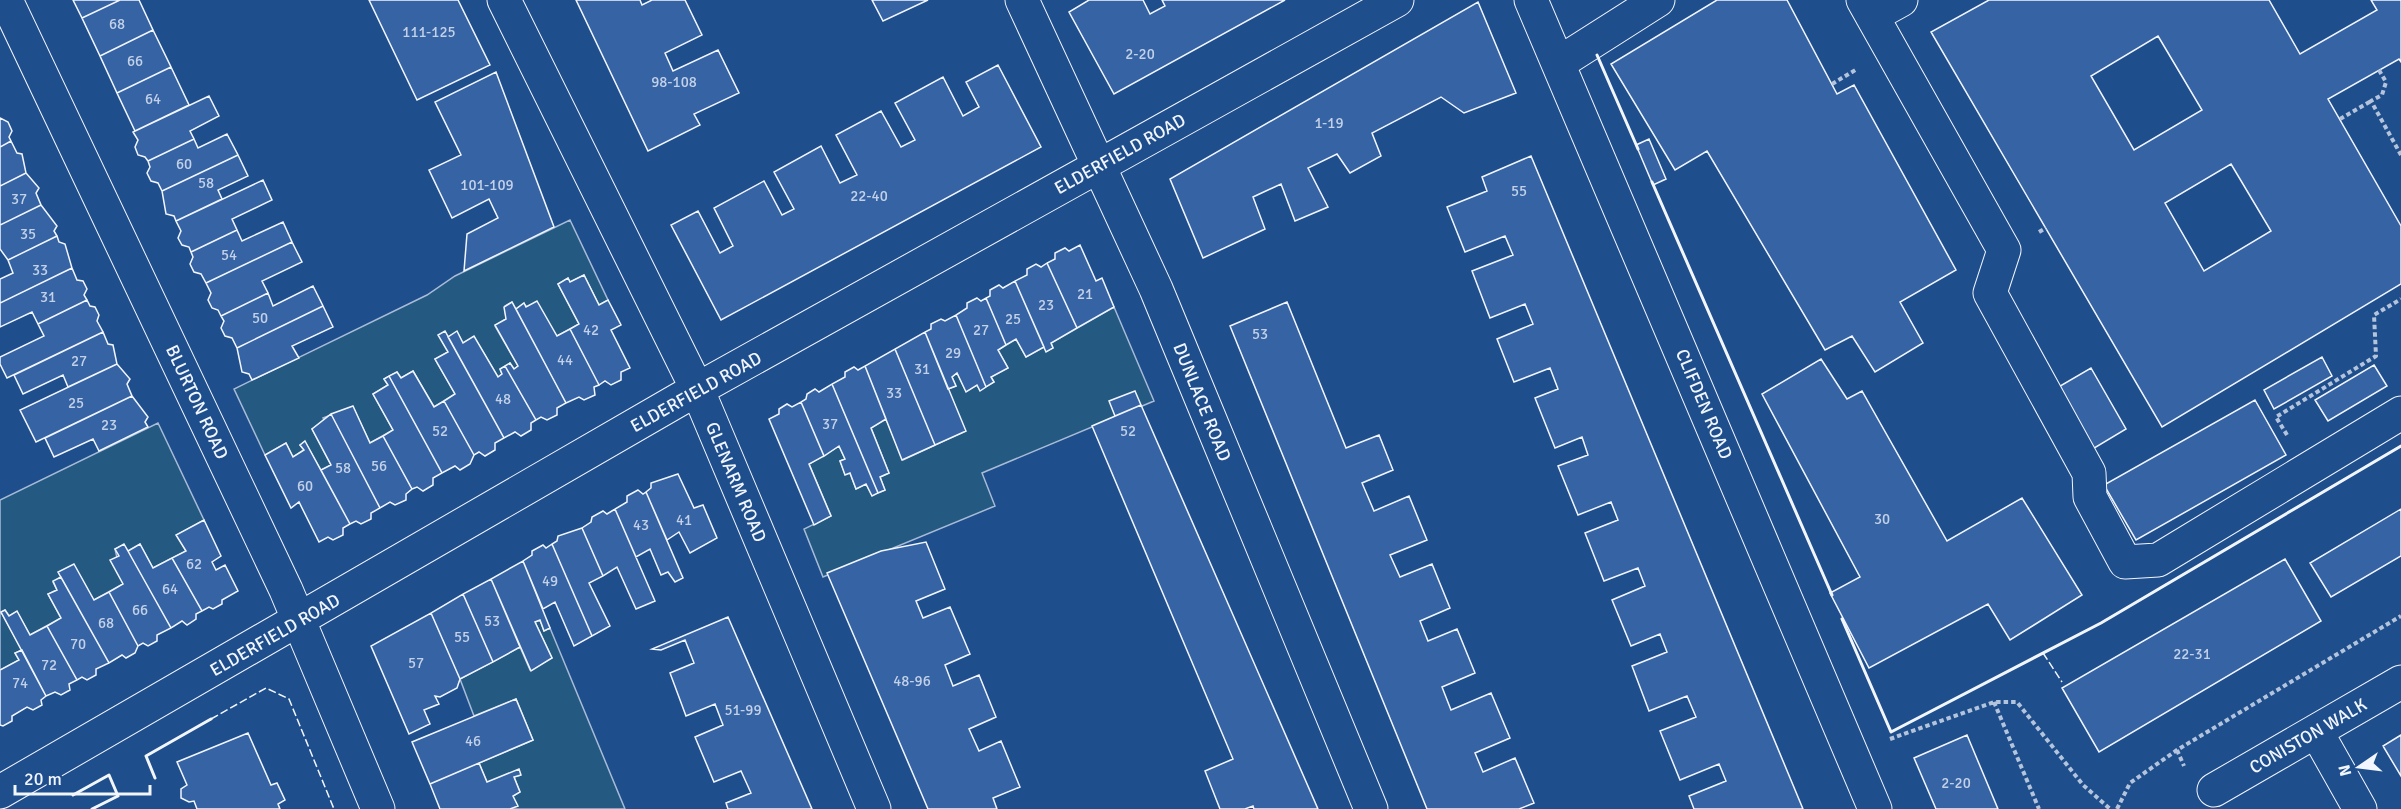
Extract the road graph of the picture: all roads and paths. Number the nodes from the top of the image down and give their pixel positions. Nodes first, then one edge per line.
1 (6, 0) edge
2 (504, 0) edge
3 (1022, 0) edge
4 (1397, 0) edge
5 (1531, 0) edge
6 (1658, 0) edge
7 (1901, 0) edge
8 (1868, 8) edge
9 (1559, 63) junction
10 (2379, 70) dead end
11 (2371, 101) junction
12 (2340, 119) dead end
13 (2401, 155) edge
14 (1099, 164) junction
15 (2401, 299) edge
16 (698, 391) junction
17 (2401, 413) edge
18 (2306, 470) junction
19 (2401, 616) edge
20 (299, 622) junction
21 (2401, 682) edge
22 (1994, 702) junction
23 (2316, 731) junction
24 (1852, 753) junction
25 (2214, 790) dead end
26 (0, 792) edge
27 (378, 809) edge
28 (874, 809) edge
29 (1371, 809) edge
30 (1875, 809) edge
31 (2039, 809) edge
32 (2110, 809) edge
33 (2117, 809) edge
34 (2360, 809) edge

1 - 20 street, BLURTON ROAD
2 - 16 street, GLENARM ROAD
3 - 14 street, DUNLACE ROAD
4 - 14 street, ELDERFIELD ROAD
5 - 9 street, CLIFDEN ROAD
6 - 9 street
7 - 8 street
8 - 18 street
9 - 24 street, CLIFDEN ROAD
10 - 11 path
11 - 12 path
11 - 13 path
14 - 16 street, ELDERFIELD ROAD
14 - 29 street, DUNLACE ROAD
15 - 18 path
16 - 20 street, ELDERFIELD ROAD
16 - 28 street, GLENARM ROAD
17 - 18 street
19 - 33 path
20 - 26 street, ELDERFIELD ROAD
20 - 27 street, BLURTON ROAD
21 - 23 street, CONISTON WALK
22 - 24 path
22 - 31 path
22 - 32 path
23 - 25 street, CONISTON WALK
23 - 34 street
24 - 30 street, CLIFDEN ROAD

